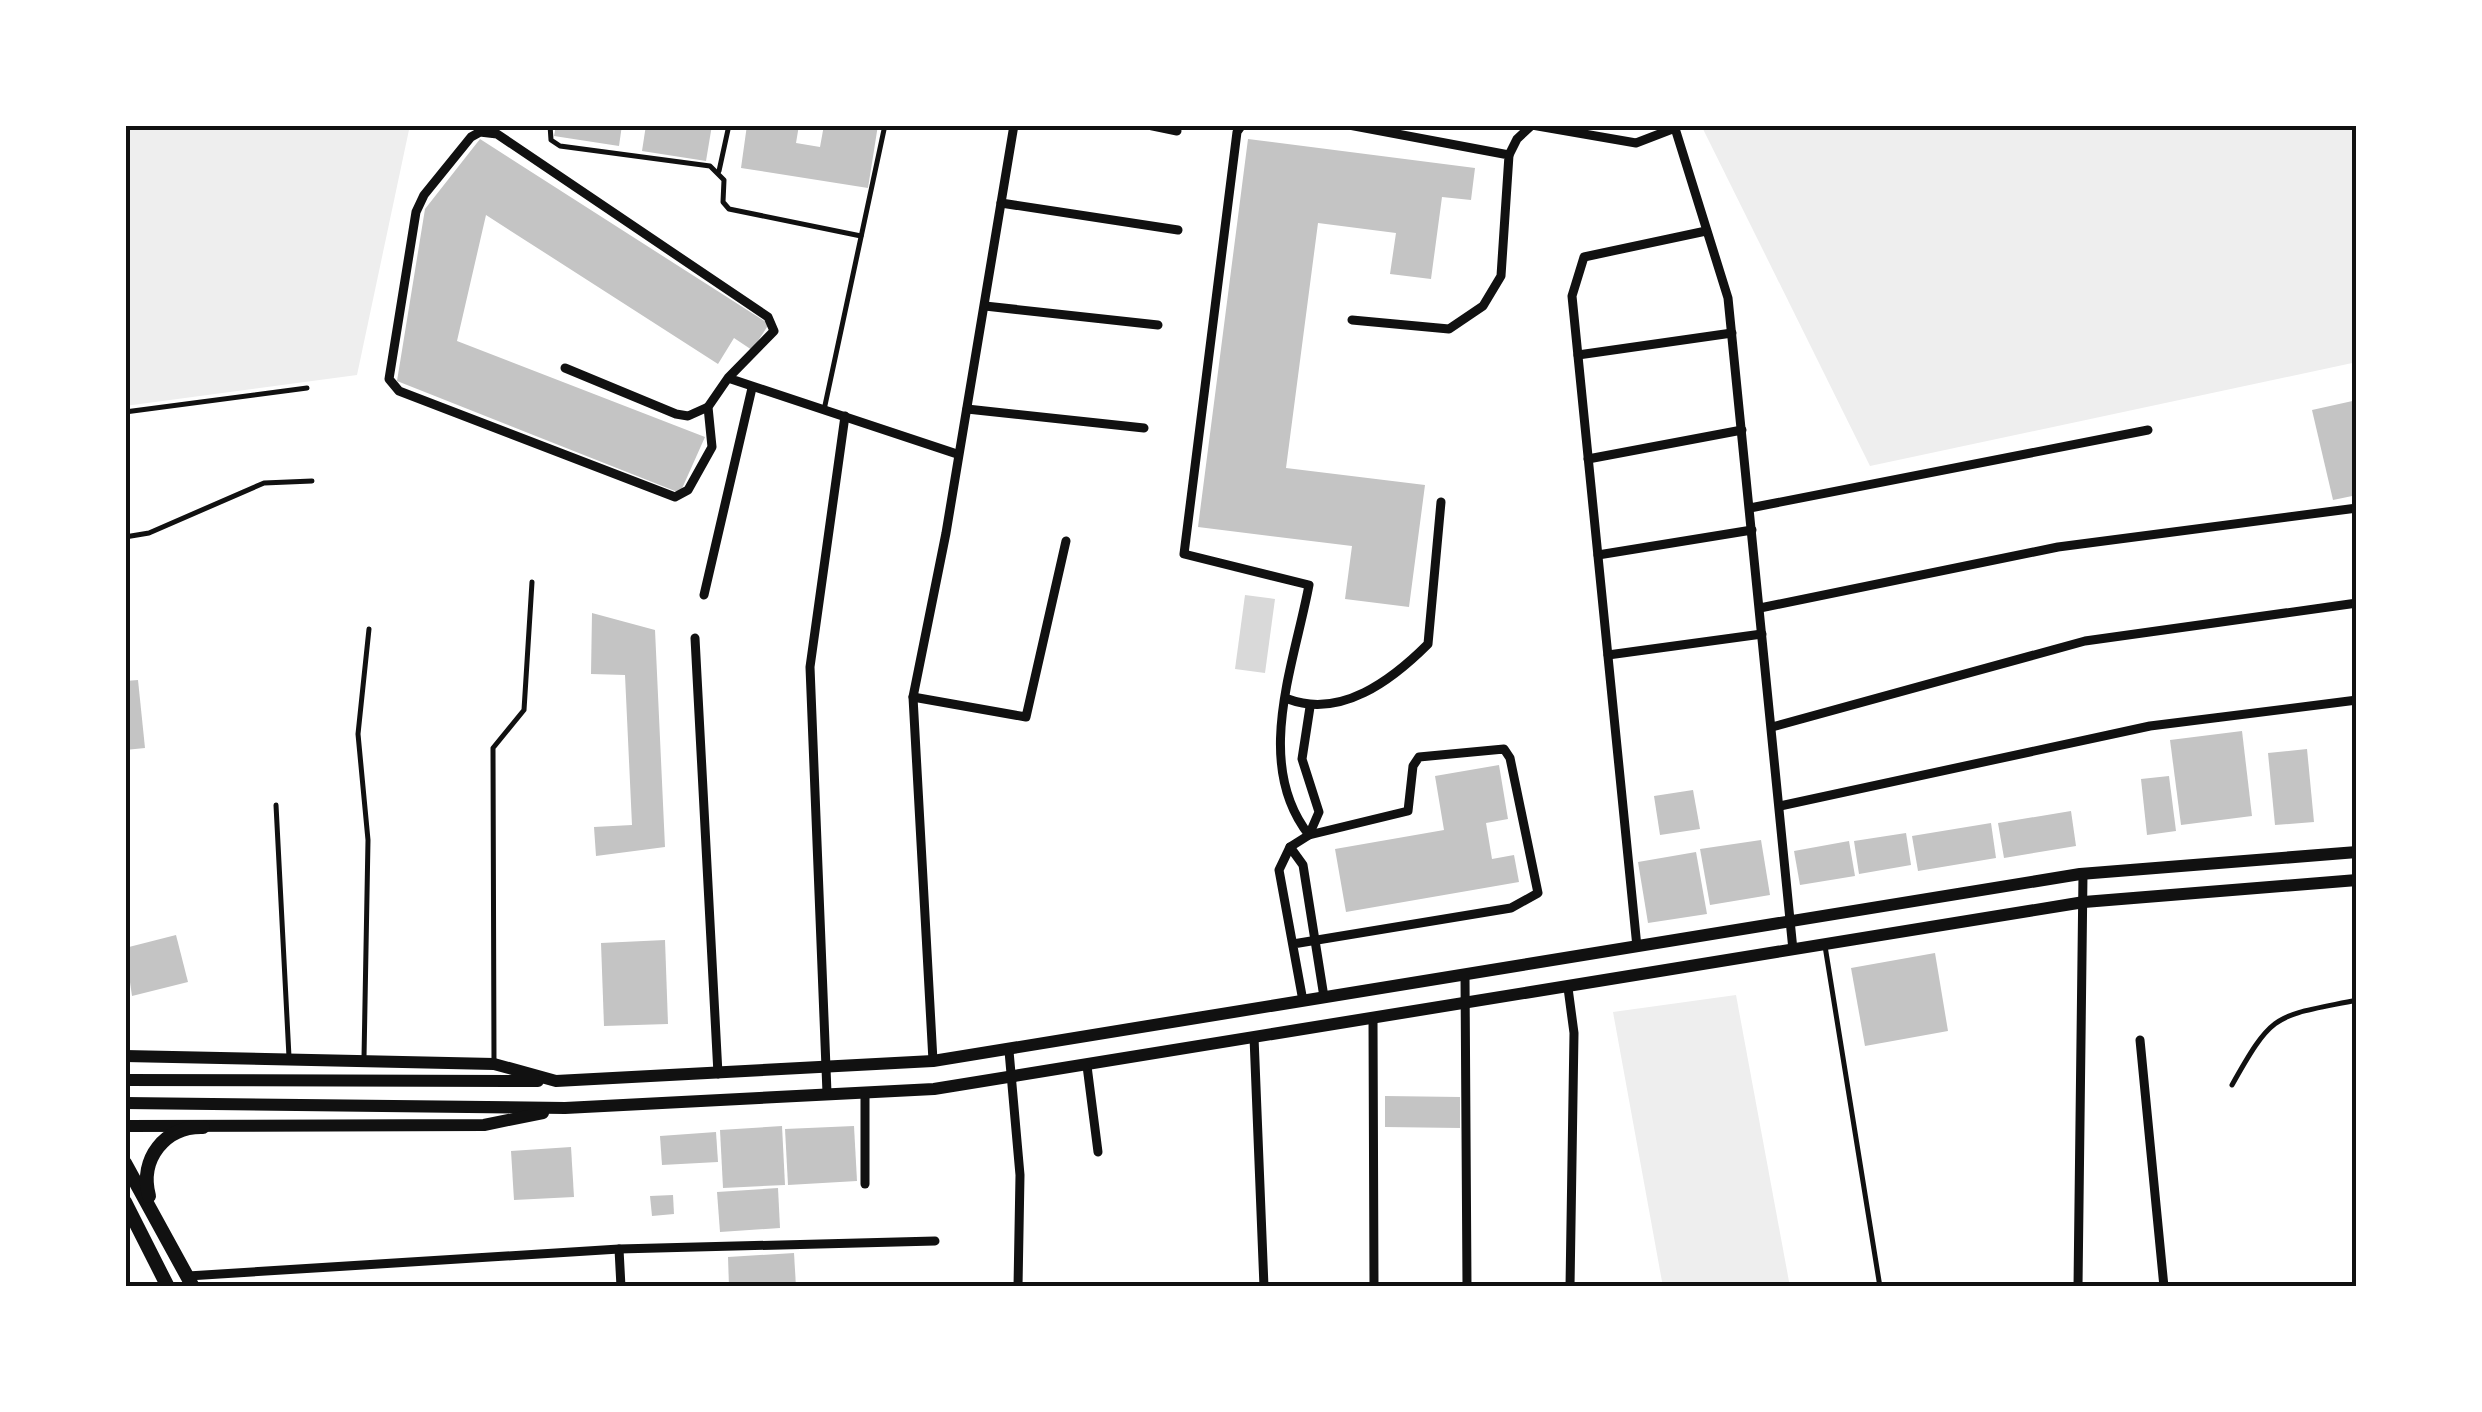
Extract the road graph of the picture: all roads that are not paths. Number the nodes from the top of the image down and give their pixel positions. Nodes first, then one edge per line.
1 (550, 125) edge
2 (729, 125) edge
3 (885, 125) edge
4 (1014, 125) edge
5 (1148, 125) edge
6 (1242, 125) edge
7 (1348, 125) edge
8 (1674, 127) edge
9 (1177, 130) dead end
10 (1508, 154) junction
11 (719, 171) junction
12 (1002, 203) junction
13 (1178, 230) dead end
14 (1706, 230) junction
15 (862, 236) junction
16 (985, 306) junction
17 (1352, 320) dead end
18 (1158, 325) dead end
19 (1732, 332) junction
20 (1578, 355) junction
21 (565, 368) dead end
22 (728, 378) junction
23 (307, 388) dead end
24 (752, 388) junction
25 (708, 407) junction
26 (967, 409) junction
27 (824, 410) junction
28 (125, 412) edge
29 (846, 416) junction
30 (1144, 428) dead end
31 (1742, 430) junction
32 (2148, 430) dead end
33 (957, 454) junction
34 (1588, 459) junction
35 (312, 481) dead end
36 (1440, 502) dead end
37 (1750, 508) junction
38 (2357, 508) edge
39 (1752, 530) junction
40 (125, 537) edge
41 (1066, 541) dead end
42 (1598, 556) junction
43 (532, 582) dead end
44 (704, 595) dead end
45 (2357, 603) edge
46 (1760, 608) junction
47 (369, 629) dead end
48 (1762, 634) junction
49 (695, 638) dead end
50 (1608, 656) junction
51 (913, 698) junction
52 (1288, 699) junction
53 (2357, 700) edge
54 (1310, 707) junction
55 (1772, 727) junction
56 (276, 805) dead end
57 (1780, 806) junction
58 (1309, 834) junction
59 (1290, 847) junction
60 (2357, 852) edge
61 (2083, 874) junction
62 (2357, 880) edge
63 (2084, 902) junction
64 (1792, 922) junction
65 (1316, 940) junction
66 (1292, 944) junction
67 (1825, 946) junction
68 (1637, 948) junction
69 (1794, 951) junction
70 (1465, 975) junction
71 (1568, 988) junction
72 (1324, 997) junction
73 (2357, 1000) edge
74 (1303, 1001) junction
75 (1466, 1004) junction
76 (1373, 1018) junction
77 (1254, 1038) junction
78 (2140, 1040) dead end
79 (1009, 1051) junction
80 (125, 1056) edge
81 (289, 1057) junction
82 (364, 1061) junction
83 (933, 1061) junction
84 (494, 1064) junction
85 (1087, 1066) junction
86 (826, 1068) junction
87 (718, 1074) junction
88 (1014, 1079) junction
89 (125, 1080) edge
90 (556, 1081) junction
91 (2232, 1085) dead end
92 (864, 1092) junction
93 (827, 1093) junction
94 (125, 1104) edge
95 (566, 1108) junction
96 (125, 1126) edge
97 (203, 1127) junction
98 (1098, 1152) dead end
99 (125, 1162) edge
100 (865, 1184) dead end
101 (125, 1202) edge
102 (154, 1211) junction
103 (934, 1241) dead end
104 (619, 1249) junction
105 (191, 1282) edge
106 (168, 1287) edge
107 (620, 1287) edge
108 (1018, 1287) edge
109 (1264, 1287) edge
110 (1374, 1287) edge
111 (1467, 1287) edge
112 (1570, 1287) edge
113 (1880, 1287) edge
114 (2078, 1287) edge
115 (2164, 1287) edge

1 - 11 lane
2 - 11 lane
3 - 15 lane
4 - 12 street
5 - 9 street
6 - 52 street
7 - 10 street
8 - 10 street
8 - 14 street
10 - 17 street
11 - 15 lane
12 - 13 street
12 - 16 street
14 - 19 street
14 - 20 street
15 - 27 lane
16 - 18 street
16 - 26 street
19 - 20 street
19 - 31 street
20 - 34 street
21 - 25 street
22 - 24 street
22 - 25 street
22 - 25 street
23 - 28 lane
24 - 27 street
24 - 44 street
26 - 30 street
26 - 33 street
27 - 29 street
29 - 33 street
29 - 86 street
31 - 34 street
31 - 37 street
32 - 37 street
33 - 51 street
34 - 42 street
35 - 40 lane
36 - 54 street
37 - 39 street
38 - 46 street
39 - 42 street
39 - 46 street
41 - 51 street
42 - 50 street
43 - 84 lane
45 - 55 street
46 - 48 street
47 - 82 lane
48 - 50 street
48 - 55 street
49 - 87 street
50 - 68 street
51 - 83 street
52 - 54 street
52 - 58 street
53 - 57 street
54 - 58 street
55 - 57 street
56 - 81 lane
57 - 64 street
58 - 59 street
58 - 65 street
59 - 65 street
59 - 66 street
60 - 61 main road
61 - 63 street
61 - 64 main road
62 - 63 main road
63 - 67 main road
63 - 114 street
64 - 68 main road
64 - 69 street
65 - 66 street
65 - 72 street
66 - 74 street
67 - 69 main road
67 - 113 lane
68 - 70 main road
69 - 71 main road
70 - 72 main road
70 - 75 street
71 - 75 main road
71 - 112 street
72 - 74 main road
73 - 91 lane
74 - 79 main road
75 - 76 main road
75 - 111 street
76 - 77 main road
76 - 110 street
77 - 85 main road
77 - 109 street
78 - 115 street
79 - 83 main road
79 - 88 street
80 - 81 main road
81 - 82 main road
82 - 84 main road
83 - 86 main road
84 - 90 main road
85 - 88 main road
85 - 98 street
86 - 87 main road
86 - 93 street
87 - 90 main road
88 - 92 main road
88 - 108 street
89 - 90 main road
92 - 93 main road
92 - 100 street
93 - 95 main road
94 - 95 main road
95 - 97 main road
96 - 97 main road
97 - 102 main road
99 - 102 main road
101 - 106 main road
102 - 105 main road
103 - 104 street
104 - 105 street
104 - 107 street

